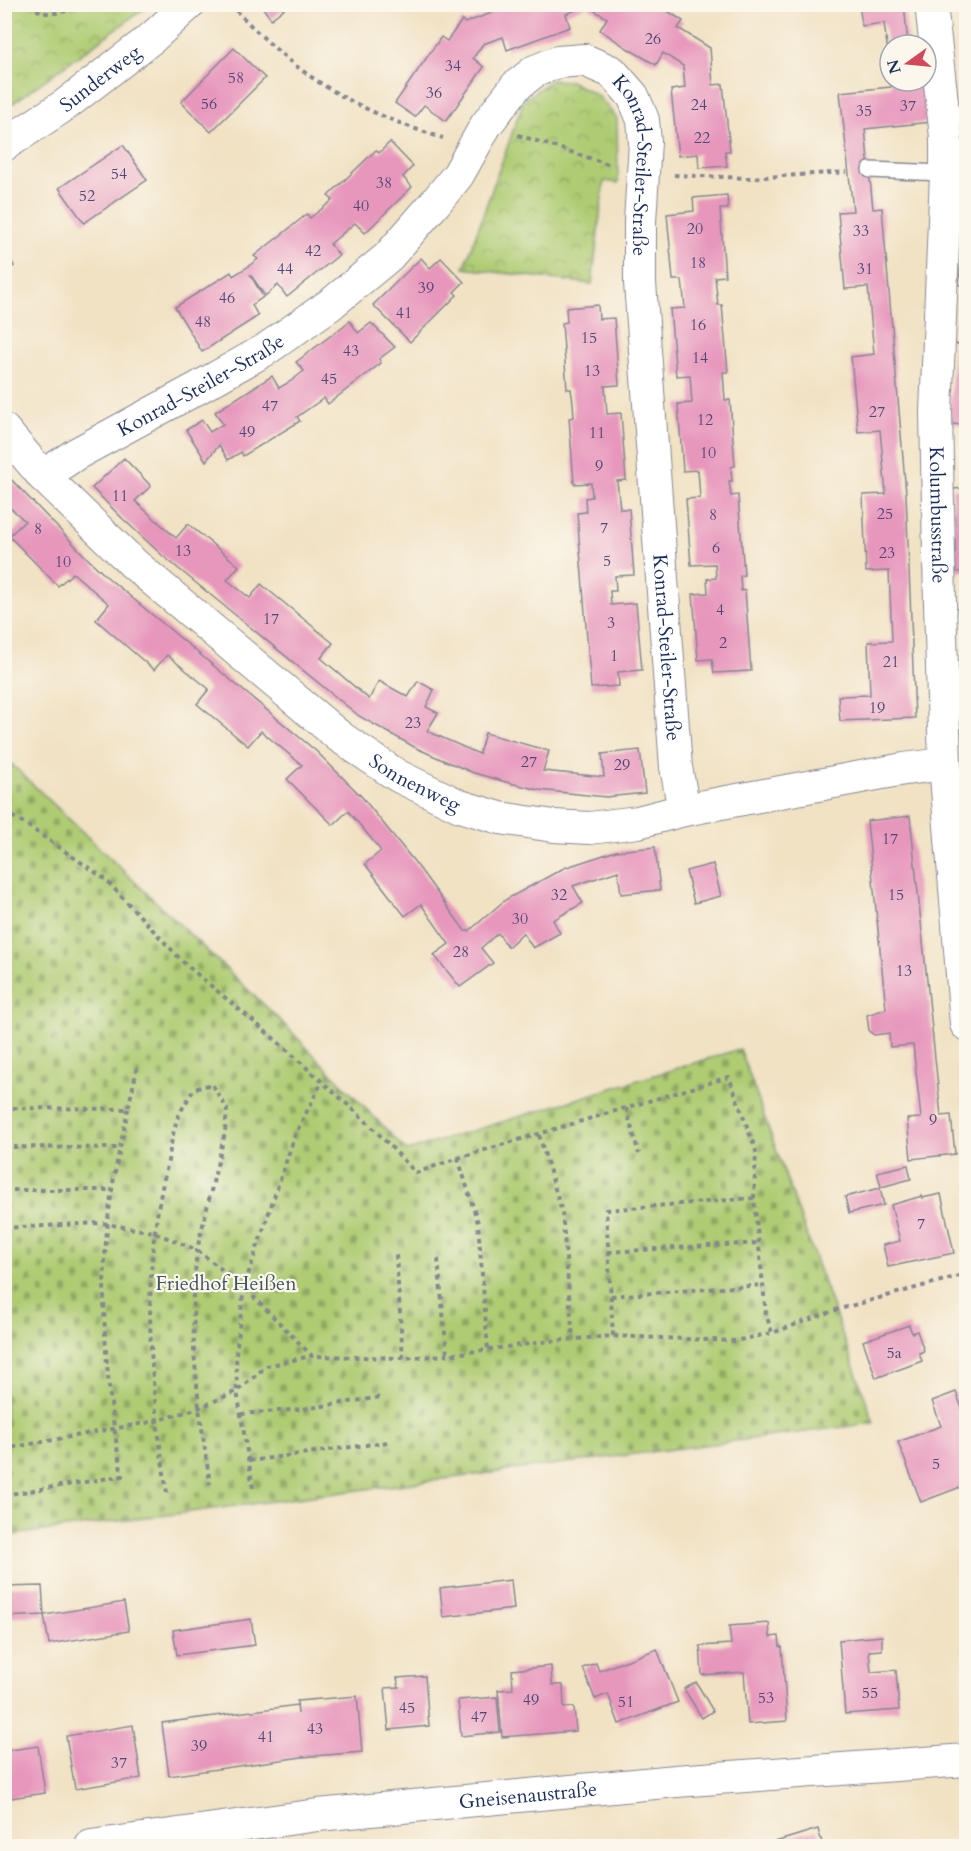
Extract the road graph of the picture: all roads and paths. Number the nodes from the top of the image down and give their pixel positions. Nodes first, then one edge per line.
1 (29, 4) edge
2 (103, 4) edge
3 (189, 4) edge
4 (230, 4) edge
5 (931, 4) edge
6 (479, 136) junction
7 (4, 145) edge
8 (870, 170) dead end
9 (849, 172) dead end
10 (642, 173) junction
11 (956, 174) edge
12 (4, 430) edge
13 (43, 476) junction
14 (950, 764) junction
15 (684, 810) junction
16 (4, 812) edge
17 (966, 1024) edge
18 (4, 1051) edge
19 (138, 1064) dead end
20 (322, 1082) junction
21 (5, 1108) edge
22 (626, 1108) junction
23 (128, 1109) junction
24 (539, 1135) junction
25 (4, 1147) edge
26 (120, 1148) junction
27 (639, 1154) dead end
28 (458, 1158) junction
29 (4, 1190) edge
30 (112, 1190) junction
31 (754, 1198) junction
32 (108, 1224) junction
33 (4, 1228) edge
34 (153, 1232) junction
35 (759, 1243) junction
36 (197, 1250) junction
37 (608, 1252) junction
38 (396, 1255) dead end
39 (438, 1259) dead end
40 (966, 1274) edge
41 (763, 1286) junction
42 (244, 1287) junction
43 (611, 1296) junction
44 (772, 1333) junction
45 (613, 1336) junction
46 (573, 1340) junction
47 (488, 1350) junction
48 (447, 1355) junction
49 (312, 1356) junction
50 (403, 1358) junction
51 (237, 1391) junction
52 (382, 1397) dead end
53 (199, 1408) junction
54 (241, 1414) junction
55 (156, 1421) junction
56 (113, 1429) junction
57 (388, 1442) dead end
58 (4, 1449) edge
59 (249, 1461) junction
60 (210, 1484) dead end
61 (253, 1488) dead end
62 (167, 1493) dead end
63 (4, 1494) edge
64 (966, 1760) edge
65 (91, 1846) edge

1 - 2 path
3 - 7 street, Sunderweg
4 - 6 path
5 - 11 street, Kolumbusstraße
6 - 10 path
6 - 10 street, Konrad-Steiler-Straße
6 - 13 street, Konrad-Steiler-Straße
8 - 11 lane
9 - 10 path
10 - 15 street, Konrad-Steiler-Straße
11 - 14 street, Kolumbusstraße
12 - 13 street, Sonnenweg
13 - 15 street, Sonnenweg
14 - 15 street, Sonnenweg
14 - 17 street, Kolumbusstraße
16 - 20 path
18 - 21 path
19 - 23 path
20 - 28 path
20 - 42 path
21 - 23 path
22 - 24 path
22 - 27 path
22 - 31 path
23 - 26 path
24 - 28 path
24 - 46 path
25 - 26 path
26 - 30 path
28 - 47 path
29 - 30 path
30 - 32 path
31 - 35 path
31 - 37 path
32 - 33 path
32 - 34 path
32 - 56 path
34 - 36 path
34 - 36 path
34 - 55 path
35 - 37 path
35 - 41 path
36 - 42 path
36 - 53 path
37 - 43 path
38 - 50 path
39 - 48 path
40 - 44 path
41 - 43 path
41 - 44 path
42 - 49 path
42 - 51 path
43 - 45 path
44 - 45 path
45 - 46 path
46 - 47 path
47 - 48 path
48 - 50 path
49 - 50 path
49 - 51 path
51 - 53 path
51 - 54 path
52 - 54 path
53 - 55 path
53 - 60 path
54 - 59 path
55 - 56 path
55 - 62 path
56 - 58 path
56 - 63 path
57 - 59 path
59 - 61 path
64 - 65 street, Gneisenaustraße

